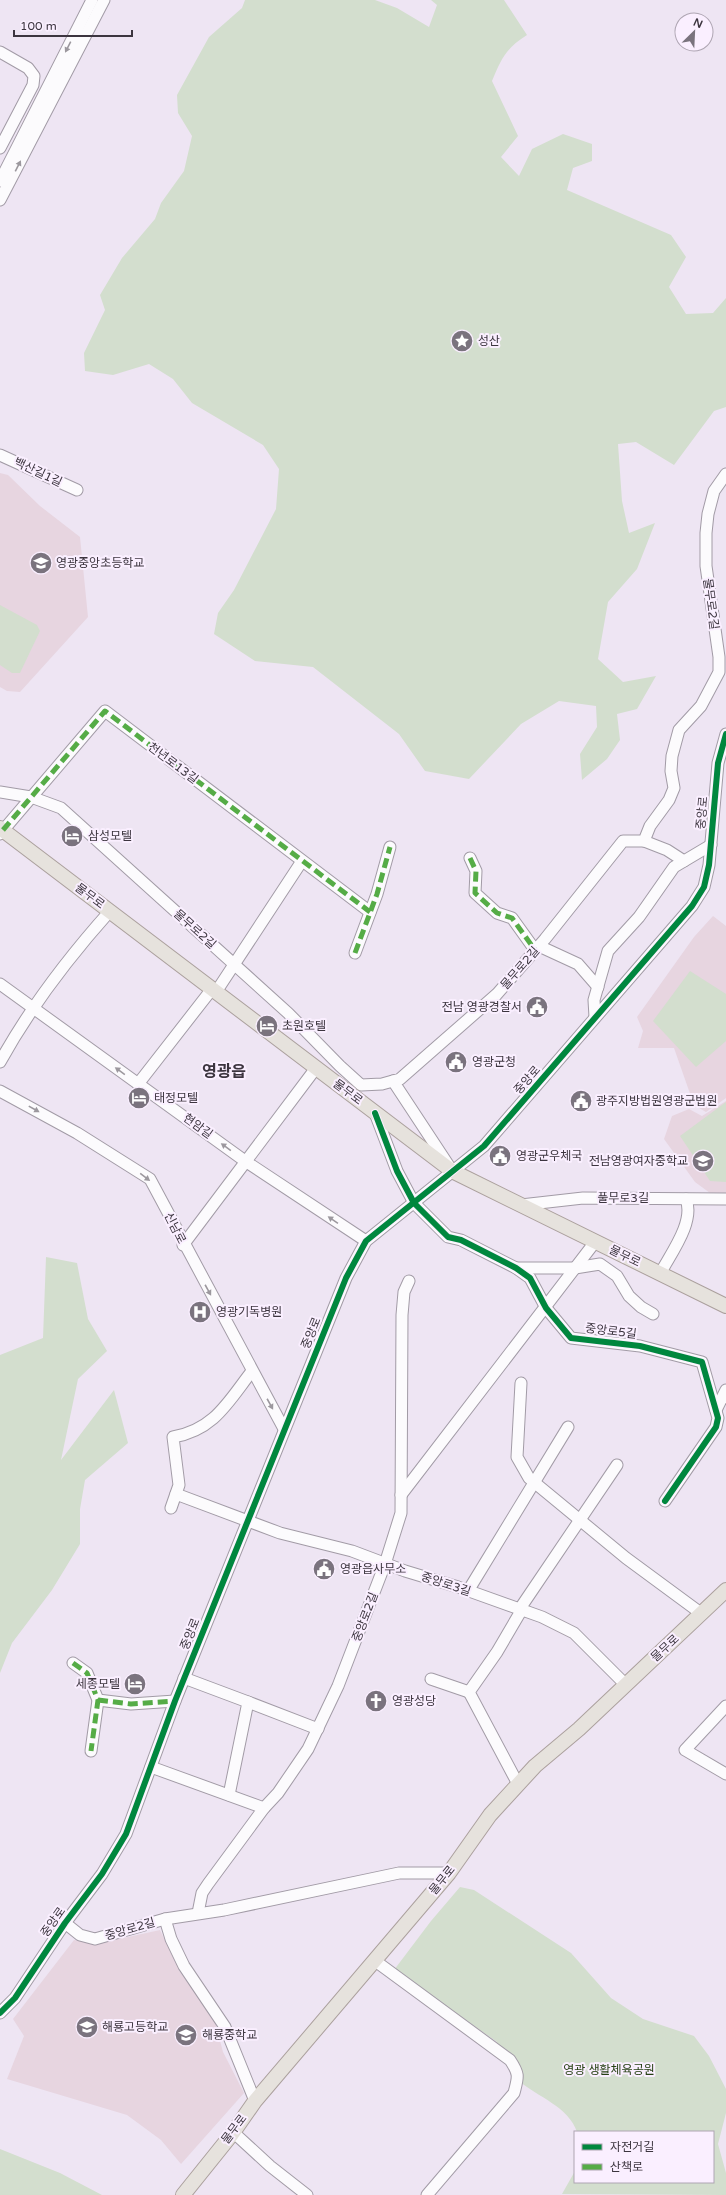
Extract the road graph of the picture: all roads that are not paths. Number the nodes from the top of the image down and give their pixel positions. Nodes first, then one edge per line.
1 (92, 0) edge
2 (104, 0) edge
3 (0, 52) edge
4 (0, 148) edge
5 (0, 181) edge
6 (0, 200) edge
7 (0, 455) edge
8 (726, 474) edge
9 (77, 490) dead end
10 (726, 734) edge
11 (0, 792) edge
12 (30, 797) junction
13 (1, 831) edge
14 (644, 840) junction
15 (711, 845) junction
16 (390, 847) dead end
17 (470, 858) dead end
18 (302, 861) junction
19 (684, 861) junction
20 (110, 911) junction
21 (370, 912) junction
22 (537, 948) junction
23 (355, 953) dead end
24 (234, 964) junction
25 (0, 984) edge
26 (598, 987) junction
27 (214, 990) junction
28 (32, 1007) junction
29 (596, 1018) junction
30 (0, 1062) edge
31 (316, 1068) junction
32 (393, 1081) junction
33 (138, 1084) junction
34 (0, 1091) edge
35 (375, 1113) junction
36 (245, 1161) junction
37 (452, 1171) junction
38 (686, 1199) junction
39 (726, 1199) edge
40 (414, 1202) junction
41 (521, 1205) junction
42 (366, 1241) junction
43 (595, 1242) junction
44 (183, 1245) junction
45 (516, 1268) junction
46 (575, 1268) junction
47 (660, 1274) junction
48 (410, 1281) dead end
49 (726, 1306) edge
50 (546, 1308) junction
51 (654, 1314) dead end
52 (252, 1371) junction
53 (521, 1384) dead end
54 (726, 1390) edge
55 (720, 1418) edge
56 (568, 1427) dead end
57 (284, 1429) junction
58 (617, 1465) dead end
59 (534, 1482) junction
60 (176, 1494) junction
61 (401, 1495) junction
62 (665, 1502) dead end
63 (171, 1508) dead end
64 (246, 1520) junction
65 (580, 1520) junction
66 (385, 1564) junction
67 (726, 1590) edge
68 (468, 1591) junction
69 (520, 1610) junction
70 (702, 1614) junction
71 (73, 1663) dead end
72 (184, 1678) junction
73 (431, 1679) dead end
74 (626, 1685) junction
75 (469, 1692) junction
76 (98, 1700) junction
77 (174, 1701) junction
78 (248, 1702) junction
79 (726, 1706) edge
80 (318, 1729) junction
81 (91, 1751) dead end
82 (151, 1768) junction
83 (726, 1774) edge
84 (518, 1784) junction
85 (228, 1795) junction
86 (264, 1808) junction
87 (449, 1873) junction
88 (198, 1913) junction
89 (165, 1919) junction
90 (66, 1923) junction
91 (374, 1960) junction
92 (0, 2013) edge
93 (255, 2101) junction
94 (233, 2132) junction
95 (183, 2195) edge
96 (307, 2195) edge
97 (427, 2195) edge

1 -> 5 street
6 -> 2 street
3 - 4 street
7 - 9 street, 백산길1길
8 - 14 street, 물무로2길
10 - 15 street, 중앙로
11 - 12 street, 물무로2길
12 - 13 street, 천년로13길
12 - 18 street, 천년로13길
12 - 24 street, 물무로2길
13 - 20 main road, 물무로
14 - 19 street
14 - 22 street, 물무로2길
15 - 19 street
15 - 29 street, 중앙로
16 - 21 street
17 - 22 street
18 - 21 street, 천년로13길
18 - 24 street
19 - 26 street
20 - 27 main road, 물무로
20 - 28 street
21 - 23 street
22 - 26 street
22 - 32 street, 물무로2길
24 - 27 street
24 - 32 street, 물무로2길
25 - 28 street, 현암길
26 - 29 street
27 - 31 main road, 물무로
27 - 33 street
28 - 30 street
33 -> 28 street, 현암길
29 - 37 street, 중앙로
31 - 35 main road, 물무로
31 - 36 street
32 - 37 street
36 -> 33 street, 현암길
34 -> 44 street, 신남로
35 - 37 main road, 물무로
35 - 40 street, 중앙로5길
42 -> 36 street, 현암길
36 - 44 street
37 - 40 street, 중앙로
37 - 41 main road, 물무로
38 - 39 street, 풀무로3길
38 - 41 street, 풀무로3길
38 - 47 street
40 - 42 street, 중앙로
40 - 45 street, 중앙로5길
41 - 43 main road, 물무로
42 - 57 street, 중앙로
43 - 46 street
43 - 47 main road, 물무로
44 -> 52 street, 신남로
45 - 46 street
45 - 50 street, 중앙로5길
46 - 50 street
46 - 51 street
47 - 49 main road, 물무로
48 - 61 street, 중앙로2길
50 - 55 street, 중앙로5길
50 - 61 street
52 -> 57 street, 신남로
52 - 60 street
53 - 59 street
54 - 55 street
55 - 62 street
56 - 59 street
57 - 64 street, 중앙로
58 - 65 street
59 - 65 street
59 - 68 street
60 - 63 street
60 - 64 street, 중앙로3길
61 - 66 street, 중앙로2길
64 - 66 street, 중앙로3길
64 - 72 street, 중앙로
65 - 69 street
65 - 70 street
66 - 68 street, 중앙로3길
66 - 80 street, 중앙로2길
67 - 70 main road, 물무로
68 - 69 street, 중앙로3길
69 - 74 street, 중앙로3길
69 - 75 street
70 - 74 main road, 물무로
71 - 76 street
72 - 77 street, 중앙로
72 - 78 street
73 - 75 street
74 - 84 main road, 물무로
75 - 84 street
76 - 77 street
76 - 81 street
77 - 82 street, 중앙로
78 - 80 street
78 - 85 street
79 - 83 street
80 - 86 street, 중앙로2길
82 - 85 street
82 - 90 street, 중앙로
84 - 87 main road, 물무로
85 - 86 street
86 - 88 street, 중앙로2길
87 - 88 street, 중앙로2길
87 - 91 main road, 물무로
88 - 89 street, 중앙로2길
89 - 90 street, 중앙로2길
89 - 93 street
90 - 92 street, 중앙로
91 - 93 main road, 물무로
91 - 97 street
93 - 94 main road, 물무로
94 - 95 main road, 물무로
94 - 96 street

